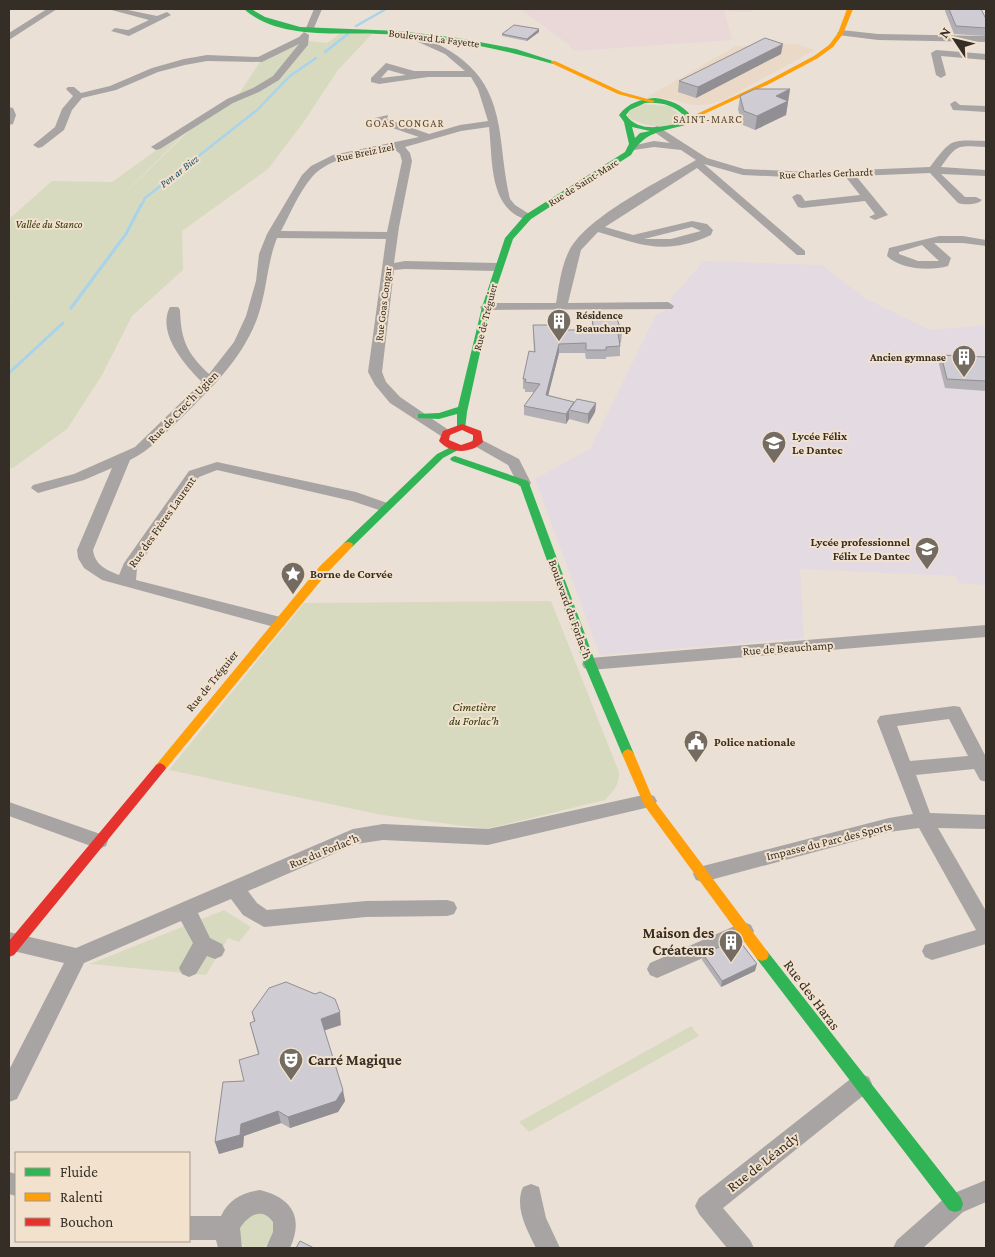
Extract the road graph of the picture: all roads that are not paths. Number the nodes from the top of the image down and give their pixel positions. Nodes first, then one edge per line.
1 (53, 9) edge
2 (112, 9) edge
3 (247, 9) edge
4 (318, 9) edge
5 (850, 9) edge
6 (167, 15) dead end
7 (158, 19) junction
8 (115, 31) dead end
9 (306, 32) junction
10 (841, 33) junction
11 (408, 34) junction
12 (10, 36) edge
13 (923, 38) junction
14 (986, 39) edge
15 (936, 52) junction
16 (986, 57) edge
17 (474, 74) junction
18 (425, 75) dead end
19 (942, 75) dead end
20 (617, 92) junction
21 (652, 101) junction
22 (955, 104) dead end
23 (719, 106) junction
24 (682, 108) junction
25 (624, 109) junction
26 (9, 110) edge
27 (986, 110) edge
28 (384, 117) dead end
29 (687, 120) junction
30 (9, 122) edge
31 (627, 122) junction
32 (494, 123) junction
33 (676, 127) junction
34 (658, 129) junction
35 (430, 137) junction
36 (677, 143) junction
37 (986, 144) edge
38 (38, 145) dead end
39 (397, 146) junction
40 (632, 146) junction
41 (156, 147) dead end
42 (701, 162) junction
43 (934, 169) junction
44 (734, 170) junction
45 (986, 173) edge
46 (848, 174) junction
47 (719, 180) junction
48 (797, 196) dead end
49 (867, 198) junction
50 (976, 200) dead end
51 (528, 217) junction
52 (874, 217) dead end
53 (596, 228) junction
54 (273, 234) junction
55 (392, 236) junction
56 (638, 240) junction
57 (925, 242) dead end
58 (986, 243) edge
59 (801, 253) dead end
60 (497, 267) junction
61 (387, 268) junction
62 (668, 306) dead end
63 (486, 307) junction
64 (561, 307) junction
65 (174, 310) dead end
66 (210, 382) junction
67 (463, 409) junction
68 (421, 416) junction
69 (462, 427) junction
70 (446, 433) junction
71 (478, 442) junction
72 (455, 454) junction
73 (123, 459) junction
74 (524, 483) dead end
75 (38, 488) dead end
76 (385, 507) junction
77 (130, 584) junction
78 (278, 622) junction
79 (986, 632) edge
80 (590, 664) junction
81 (903, 768) junction
82 (983, 768) edge
83 (648, 801) junction
84 (9, 809) edge
85 (924, 820) junction
86 (986, 822) edge
87 (99, 841) junction
88 (703, 874) junction
89 (235, 890) junction
90 (447, 908) dead end
91 (186, 910) junction
92 (744, 930) junction
93 (986, 930) edge
94 (986, 936) edge
95 (11, 945) edge
96 (932, 950) dead end
97 (77, 957) junction
98 (189, 968) dead end
99 (657, 969) dead end
100 (861, 1084) junction
101 (9, 1092) edge
102 (986, 1191) edge
103 (530, 1195) dead end
104 (955, 1204) junction
105 (190, 1228) edge
106 (229, 1238) edge
107 (278, 1248) edge
108 (548, 1248) edge
109 (742, 1248) edge
110 (905, 1248) edge

1 - 12 street
2 - 7 street
3 - 9 main road, Boulevard La Fayette
4 - 9 street
5 - 10 main road
6 - 7 street
7 - 8 street
9 - 11 main road, Boulevard La Fayette
9 - 38 street
9 - 41 street
10 - 13 street
10 - 23 main road
11 - 17 street
11 - 20 main road, Boulevard La Fayette
13 - 14 street
13 - 15 street
15 - 16 street
15 - 19 street
17 - 18 street
17 - 32 street
20 - 21 main road, Boulevard La Fayette
20 - 25 main road
21 - 24 main road, Boulevard La Fayette
21 - 25 main road
22 - 27 street
23 - 24 main road
23 - 29 main road
24 - 29 main road
25 - 31 main road
26 - 30 street
28 - 35 street
29 - 33 main road
31 - 34 main road
31 - 40 main road
32 - 35 street, Rue Breiz Izel
32 - 51 street
33 - 34 main road
33 - 36 street
34 - 36 street, Rue Charles Gerhardt
34 - 40 main road, Rue de Saint-Marc
35 - 39 street, Rue Breiz Izel
36 - 40 street
36 - 42 street, Rue Charles Gerhardt
37 - 43 street
39 - 54 street, Rue Breiz Izel
39 - 55 street, Rue Goas Congar
40 - 51 main road, Rue de Saint-Marc
42 - 44 street, Rue Charles Gerhardt
42 - 47 street
42 - 53 street
43 - 45 street, Rue Charles Gerhardt
43 - 46 street, Rue Charles Gerhardt
43 - 50 street
44 - 46 street, Rue Charles Gerhardt
44 - 47 street
46 - 49 street
47 - 59 street
48 - 49 street
49 - 52 street
51 - 60 main road, Rue de Tréguier
53 - 56 street
53 - 64 street
54 - 55 street
54 - 66 street, Rue de Crec'h Ugien
55 - 61 street, Rue Goas Congar
56 - 56 street
57 - 58 street
60 - 61 street
60 - 63 main road, Rue de Tréguier
61 - 68 street, Rue Goas Congar
62 - 64 street
63 - 64 street
63 - 67 main road, Rue de Tréguier
65 - 66 street
66 - 73 street, Rue de Crec'h Ugien
67 - 68 main road
67 - 69 main road, Rue de Tréguier
68 - 70 street, Rue Goas Congar
69 - 70 main road
69 - 71 main road
70 - 72 main road
71 - 72 main road, Rue de Tréguier
71 - 74 street
72 - 76 main road, Rue de Tréguier
72 - 80 main road, Boulevard du Forlac'h
73 - 75 street, Rue de Crec'h Ugien
73 - 77 street
76 - 77 street, Rue des Frères Laurent
76 - 78 main road, Rue de Tréguier
77 - 78 street, Rue des Frères Laurent
78 - 87 main road, Rue de Tréguier
79 - 80 street, Rue de Beauchamp
80 - 83 main road, Boulevard du Forlac'h
81 - 82 street
81 - 82 street
81 - 85 street
83 - 88 main road, Rue des Haras
83 - 89 street, Rue du Forlac'h
84 - 87 street
85 - 86 street, Impasse du Parc des Sports
85 - 88 street, Impasse du Parc des Sports
85 - 93 street
87 - 95 main road, Rue de Tréguier
88 - 92 main road, Rue des Haras
89 - 90 street
89 - 91 street, Rue du Forlac'h
91 - 97 street, Rue du Forlac'h
91 - 98 street
92 - 99 street
92 - 100 main road, Rue des Haras
94 - 96 street
95 - 97 street
97 - 101 street
100 - 104 main road, Rue des Haras
100 - 109 street, Rue de Léandy
102 - 104 street
103 - 108 street
104 - 110 street
105 - 106 street
106 - 107 street

